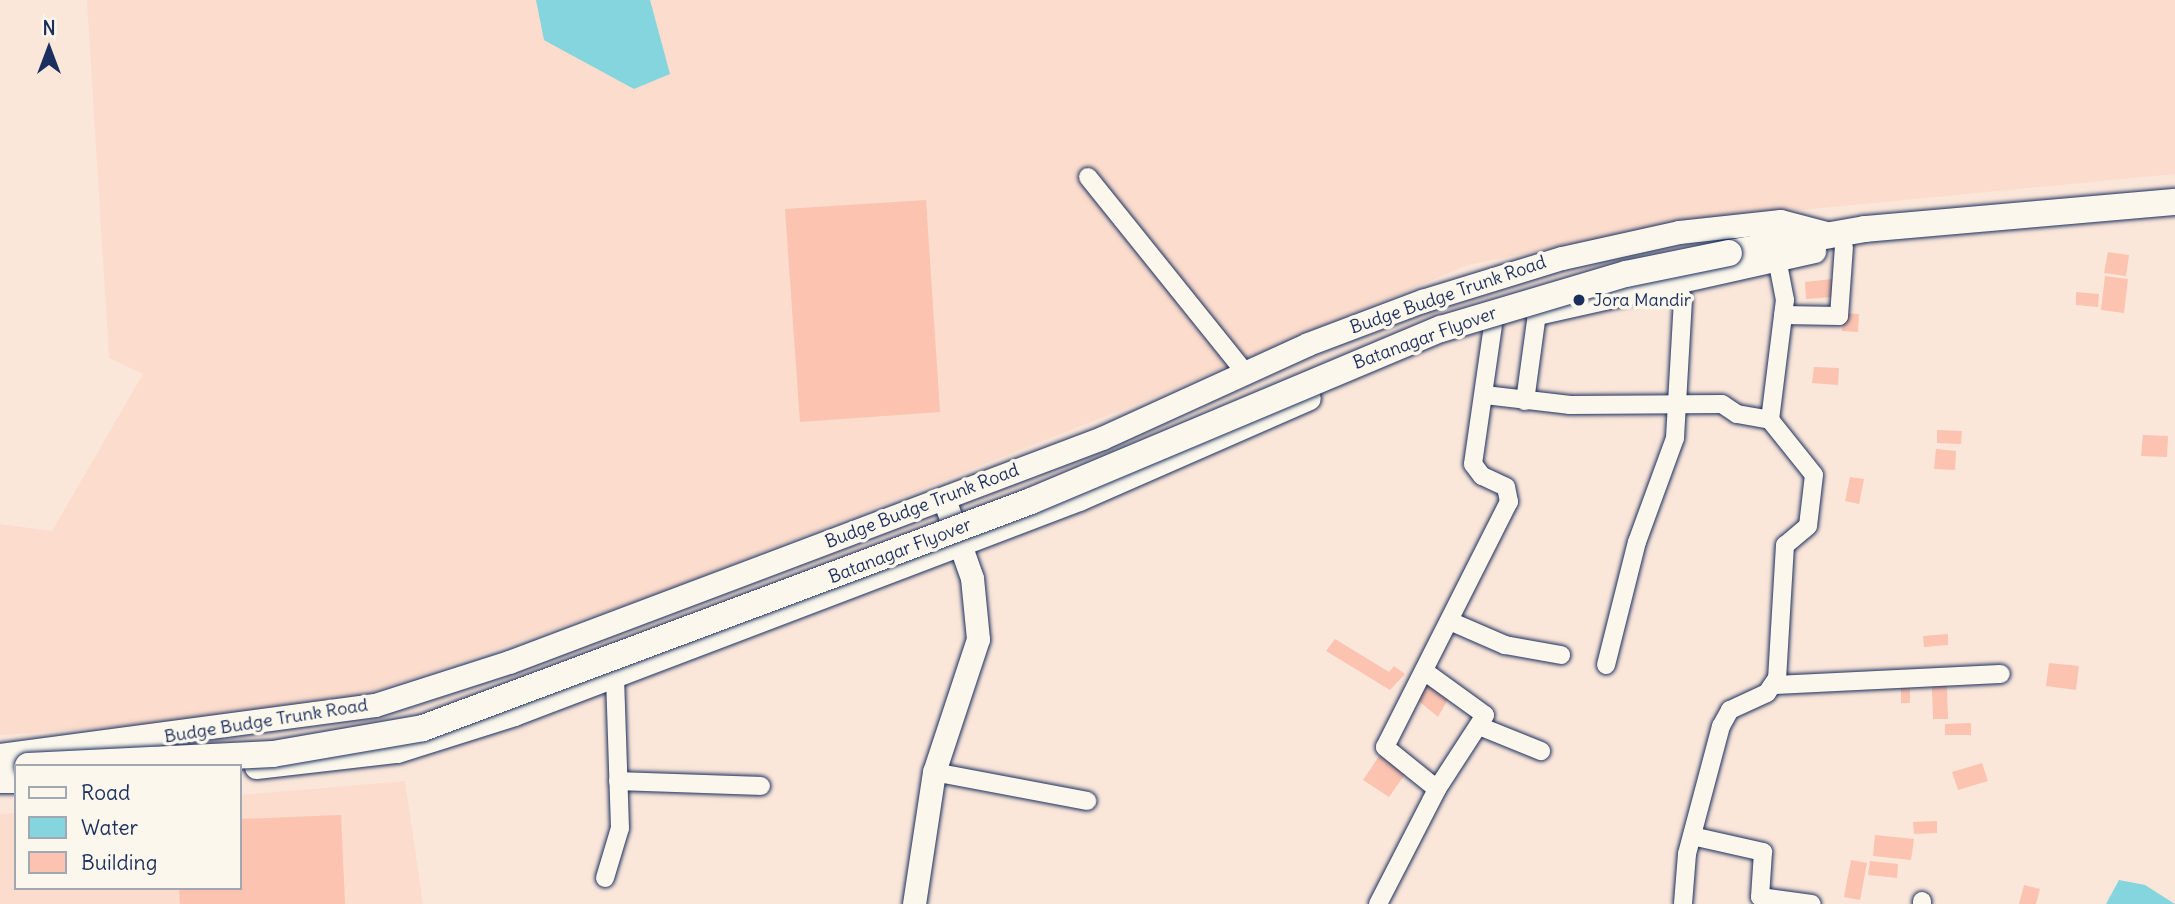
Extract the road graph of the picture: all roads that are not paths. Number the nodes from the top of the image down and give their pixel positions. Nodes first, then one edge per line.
1 (1088, 177) dead end
2 (2175, 202) edge
3 (2175, 213) edge
4 (1829, 244) junction
5 (1778, 263) junction
6 (1674, 280) junction
7 (1537, 313) junction
8 (1783, 315) junction
9 (1493, 325) junction
10 (1245, 372) junction
11 (1485, 395) junction
12 (1525, 401) junction
13 (1676, 404) junction
14 (1770, 420) junction
15 (944, 499) junction
16 (962, 545) junction
17 (1452, 622) junction
18 (1561, 655) dead end
19 (1605, 665) dead end
20 (1424, 671) junction
21 (2001, 674) dead end
22 (615, 676) junction
23 (1774, 685) junction
24 (1479, 726) junction
25 (1541, 751) dead end
26 (0, 755) edge
27 (69, 764) edge
28 (242, 768) edge
29 (934, 772) junction
30 (618, 781) junction
31 (761, 786) dead end
32 (1437, 789) junction
33 (1087, 801) dead end
34 (1692, 836) junction
35 (605, 878) dead end
36 (914, 904) edge
37 (1378, 904) edge
38 (1684, 904) edge
39 (1812, 904) edge

1 - 10 street
2 - 4 main road
3 - 4 main road
4 - 5 street
4 - 8 street
4 - 10 street, Budge Budge Trunk Road
4 - 27 main road, Batanagar Flyover, bridge
5 - 6 street
5 - 8 street
6 - 7 street
6 - 13 street
7 - 9 street
7 - 12 street
8 - 14 street
9 - 11 street
9 - 16 street
10 - 15 street, Budge Budge Trunk Road
11 - 12 street
11 - 17 street
12 - 13 street
13 - 14 street
13 - 19 street
14 - 23 street
15 - 16 street
15 - 26 street, Budge Budge Trunk Road
16 - 22 street
16 - 29 street
17 - 18 street
17 - 20 street
20 - 24 street
20 - 32 street
21 - 23 street
22 - 28 street
22 - 30 street
23 - 34 street
24 - 25 street
24 - 32 street
29 - 33 street
29 - 36 street
30 - 31 street
30 - 35 street
32 - 37 street
34 - 38 street
34 - 39 street

